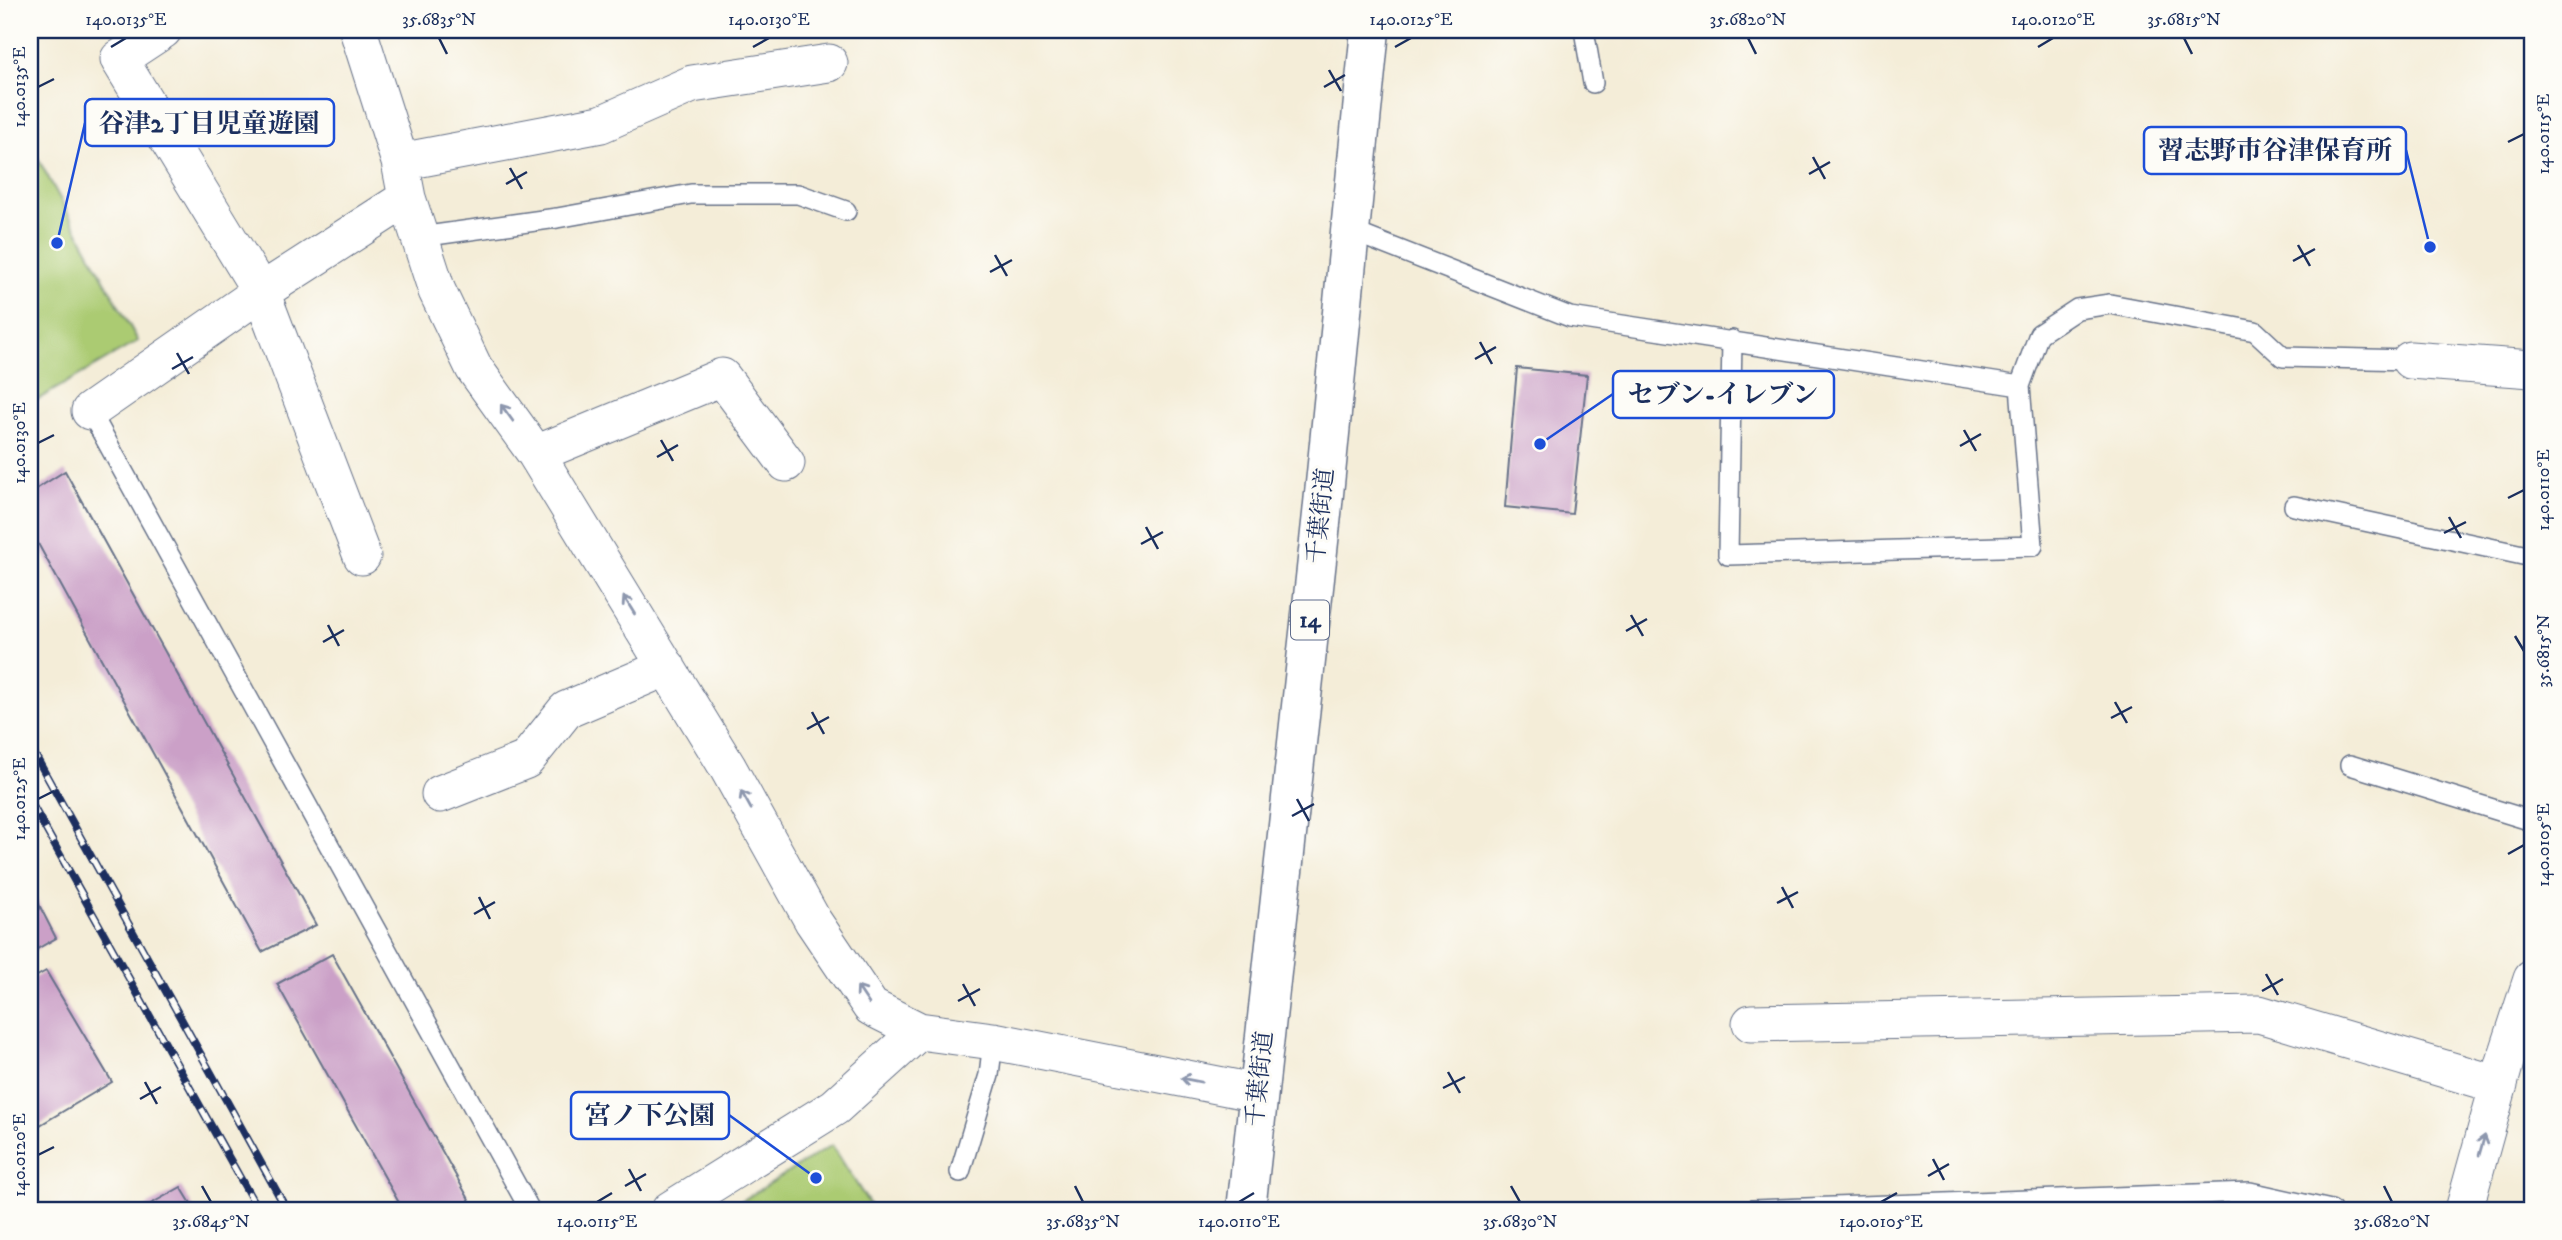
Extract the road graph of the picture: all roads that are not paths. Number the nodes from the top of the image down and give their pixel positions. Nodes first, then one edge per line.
1 (163, 30) edge
2 (358, 30) edge
3 (1370, 30) edge
4 (1584, 30) edge
5 (830, 63) dead end
6 (1593, 83) dead end
7 (400, 162) junction
8 (407, 198) junction
9 (846, 211) dead end
10 (1351, 231) junction
11 (420, 237) junction
12 (261, 292) junction
13 (1732, 340) junction
14 (2410, 360) joint
15 (2532, 369) edge
16 (2020, 386) junction
17 (90, 411) joint
18 (536, 454) junction
19 (786, 463) dead end
20 (2294, 506) dead end
21 (362, 555) dead end
22 (2532, 558) edge
23 (667, 667) junction
24 (2350, 765) dead end
25 (440, 794) dead end
26 (2532, 821) edge
27 (2532, 979) edge
28 (1751, 1023) dead end
29 (919, 1031) junction
30 (993, 1041) junction
31 (2499, 1086) junction
32 (1258, 1093) junction
33 (960, 1172) dead end
34 (530, 1210) edge
35 (670, 1210) edge
36 (1246, 1210) edge
37 (1752, 1210) edge
38 (2331, 1210) edge
39 (2463, 1210) edge

1 - 12 street
2 - 7 street
3 - 10 highway, 千葉街道 / 14
4 - 6 lane
5 - 7 street
7 - 8 street
8 - 11 street
8 - 12 street
9 - 11 lane
10 - 13 lane
10 - 32 highway, 千葉街道 / 14
18 -> 11 street
12 - 17 street
12 - 21 street
13 - 16 lane
13 - 16 lane
14 - 15 street
14 - 16 lane
17 - 34 lane
18 - 19 street
23 -> 18 street
20 - 22 lane
23 - 25 street
29 -> 23 street
24 - 26 lane
27 - 31 street
28 - 31 street
29 - 30 street
29 - 35 street
32 -> 30 street
30 - 33 lane
39 -> 31 street
32 - 36 highway, 千葉街道 / 14
37 - 38 lane

